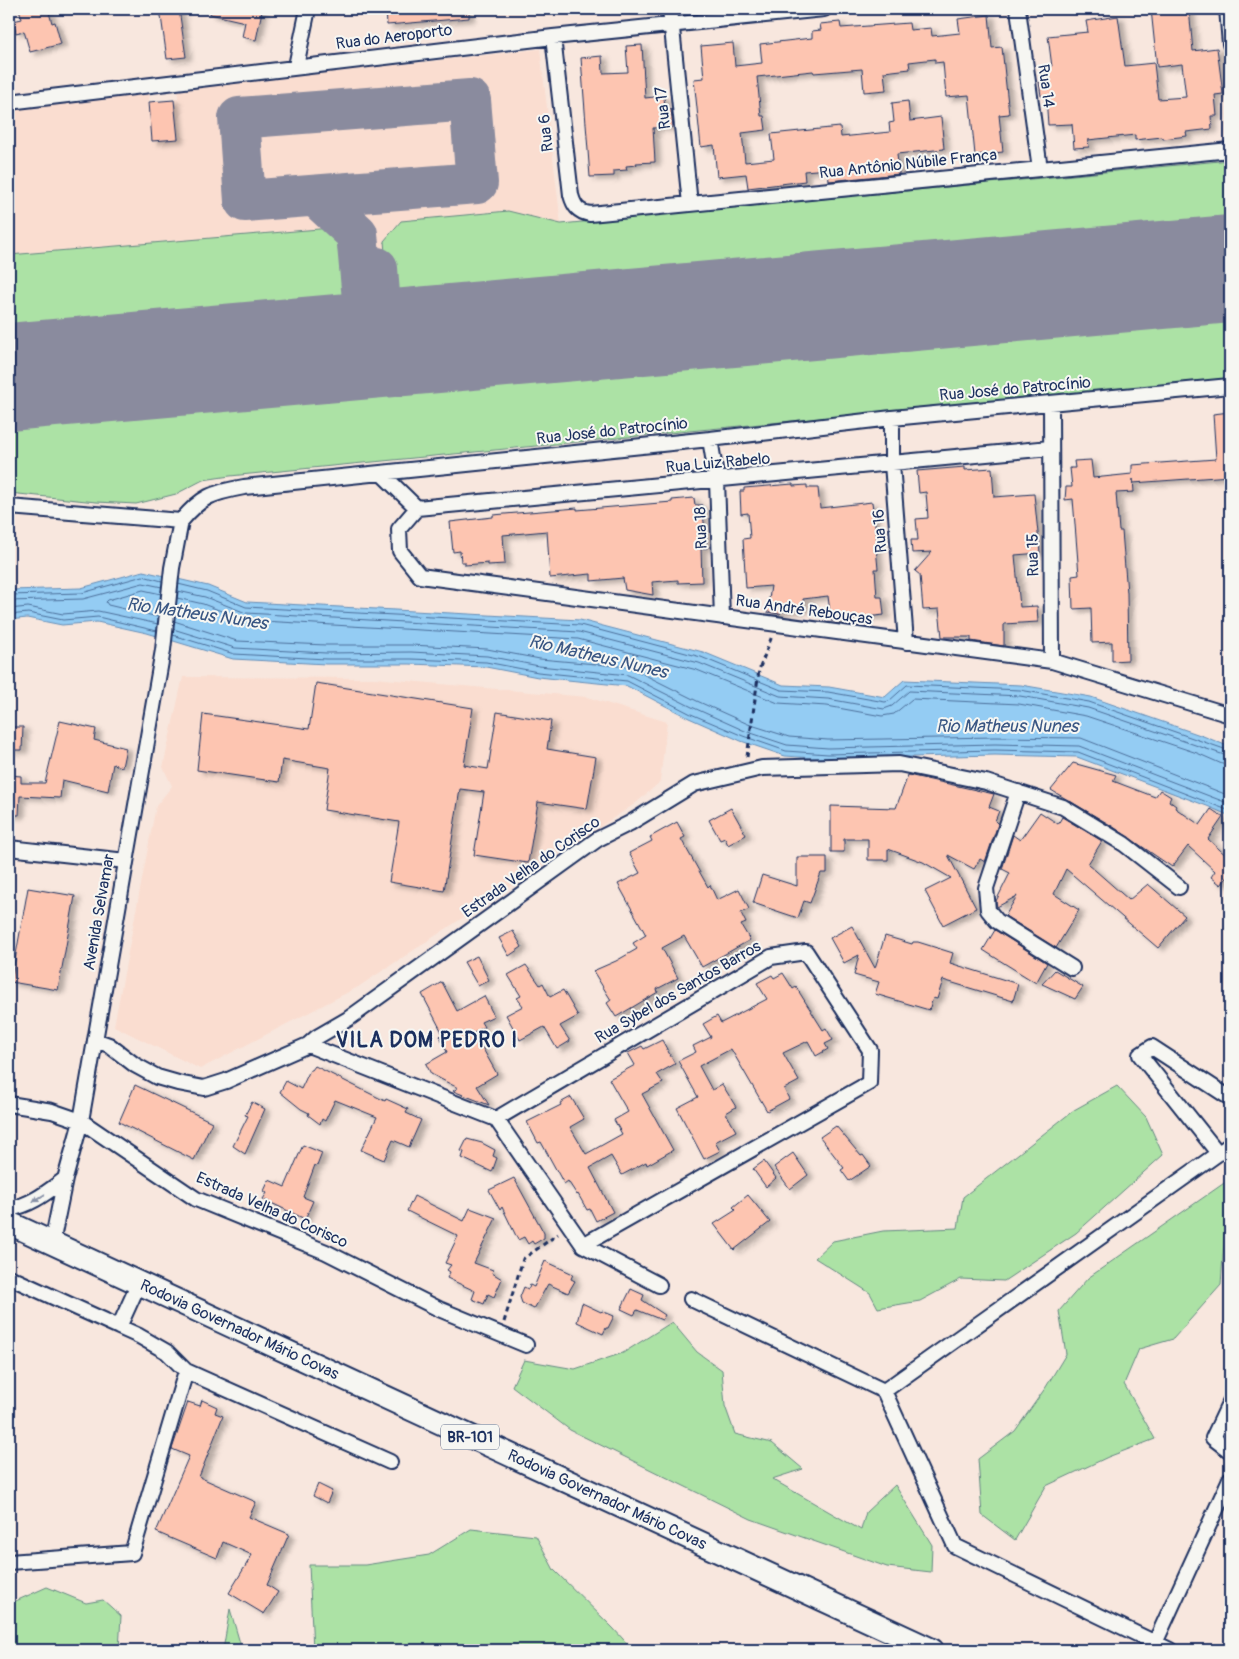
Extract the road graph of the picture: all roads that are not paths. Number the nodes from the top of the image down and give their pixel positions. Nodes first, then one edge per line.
1 (308, 9) edge
2 (670, 9) edge
3 (824, 9) edge
4 (1018, 9) edge
5 (1227, 9) edge
6 (672, 25) junction
7 (553, 37) junction
8 (1230, 44) edge
9 (296, 66) junction
10 (9, 102) edge
11 (1230, 150) edge
12 (1040, 168) junction
13 (690, 204) junction
14 (590, 214) joint
15 (1230, 386) edge
16 (1051, 403) junction
17 (892, 418) junction
18 (710, 439) junction
19 (1050, 448) junction
20 (892, 464) junction
21 (381, 473) junction
22 (717, 481) junction
23 (9, 507) edge
24 (417, 508) junction
25 (181, 521) junction
26 (722, 617) junction
27 (906, 642) junction
28 (1052, 661) junction
29 (1230, 715) edge
30 (1018, 792) junction
31 (9, 848) edge
32 (126, 861) junction
33 (1179, 887) dead end
34 (1072, 968) dead end
35 (95, 1040) junction
36 (308, 1045) junction
37 (1230, 1098) edge
38 (9, 1104) edge
39 (496, 1119) junction
40 (80, 1121) junction
41 (1230, 1145) edge
42 (1218, 1154) junction
43 (65, 1179) junction
44 (9, 1209) edge
45 (9, 1222) edge
46 (52, 1243) junction
47 (583, 1245) junction
48 (9, 1277) edge
49 (138, 1283) junction
50 (659, 1285) dead end
51 (691, 1299) dead end
52 (119, 1328) junction
53 (526, 1345) dead end
54 (186, 1371) junction
55 (884, 1391) junction
56 (1230, 1402) edge
57 (1230, 1451) edge
58 (390, 1462) dead end
59 (1230, 1479) edge
60 (9, 1562) edge
61 (1155, 1643) junction
62 (932, 1650) edge
63 (1170, 1650) edge

1 - 9 street
2 - 6 street, Rua 17
3 - 6 street, Rua do Aeroporto
4 - 12 street, Rua 14
5 - 8 street
6 - 7 street, Rua do Aeroporto
6 - 13 street, Rua 17
7 - 9 street, Rua do Aeroporto
7 - 14 street, Rua 6
9 - 10 street, Rua do Aeroporto
11 - 12 street, Rua Antônio Núbile França
12 - 13 street, Rua Antônio Núbile França
13 - 14 street, Rua Antônio Núbile França
15 - 16 street, Rua José do Patrocínio
16 - 17 street, Rua José do Patrocínio
16 - 19 street, Rua 15
17 - 18 street, Rua José do Patrocínio
17 - 20 street, Rua 16
18 - 21 street, Rua José do Patrocínio
18 - 22 street, Rua 18
19 - 20 street, Rua Luiz Rabelo
19 - 28 street, Rua 15
20 - 22 street, Rua Luiz Rabelo
20 - 27 street, Rua 16
21 - 24 street
21 - 25 street, Rua José do Patrocínio
22 - 24 street, Rua Luiz Rabelo
22 - 26 street, Rua 18
23 - 25 street
24 - 26 street, Rua André Rebouças
25 - 32 street, Avenida Selvamar
26 - 27 street, Rua André Rebouças
27 - 28 street, Rua André Rebouças
28 - 29 street, Rua André Rebouças
30 - 33 street, Estrada Velha do Corisco
30 - 34 street
30 - 36 street, Estrada Velha do Corisco
31 - 32 street
32 - 35 street, Avenida Selvamar
35 - 36 street, Estrada Velha do Corisco
35 - 40 street, Avenida Selvamar
36 - 39 street
37 - 42 street
38 - 40 street, Estrada Velha do Corisco
39 - 47 street
39 - 47 street, Rua Sybel dos Santos Barros
40 - 43 street, Avenida Selvamar
40 - 53 street, Estrada Velha do Corisco
41 - 42 street
42 - 55 street
43 -> 44 street
43 - 46 street, Avenida Selvamar
45 - 46 highway, Rodovia Governador Mário Covas / BR-101
46 - 49 highway, Rodovia Governador Mário Covas / BR-101
47 - 50 street
48 - 52 street
49 - 52 street
49 - 62 highway, Rodovia Governador Mário Covas / BR-101
51 - 55 street
52 - 54 street
54 - 58 street
54 - 60 street
55 - 61 street
56 - 57 street
59 - 61 street
61 - 63 street

